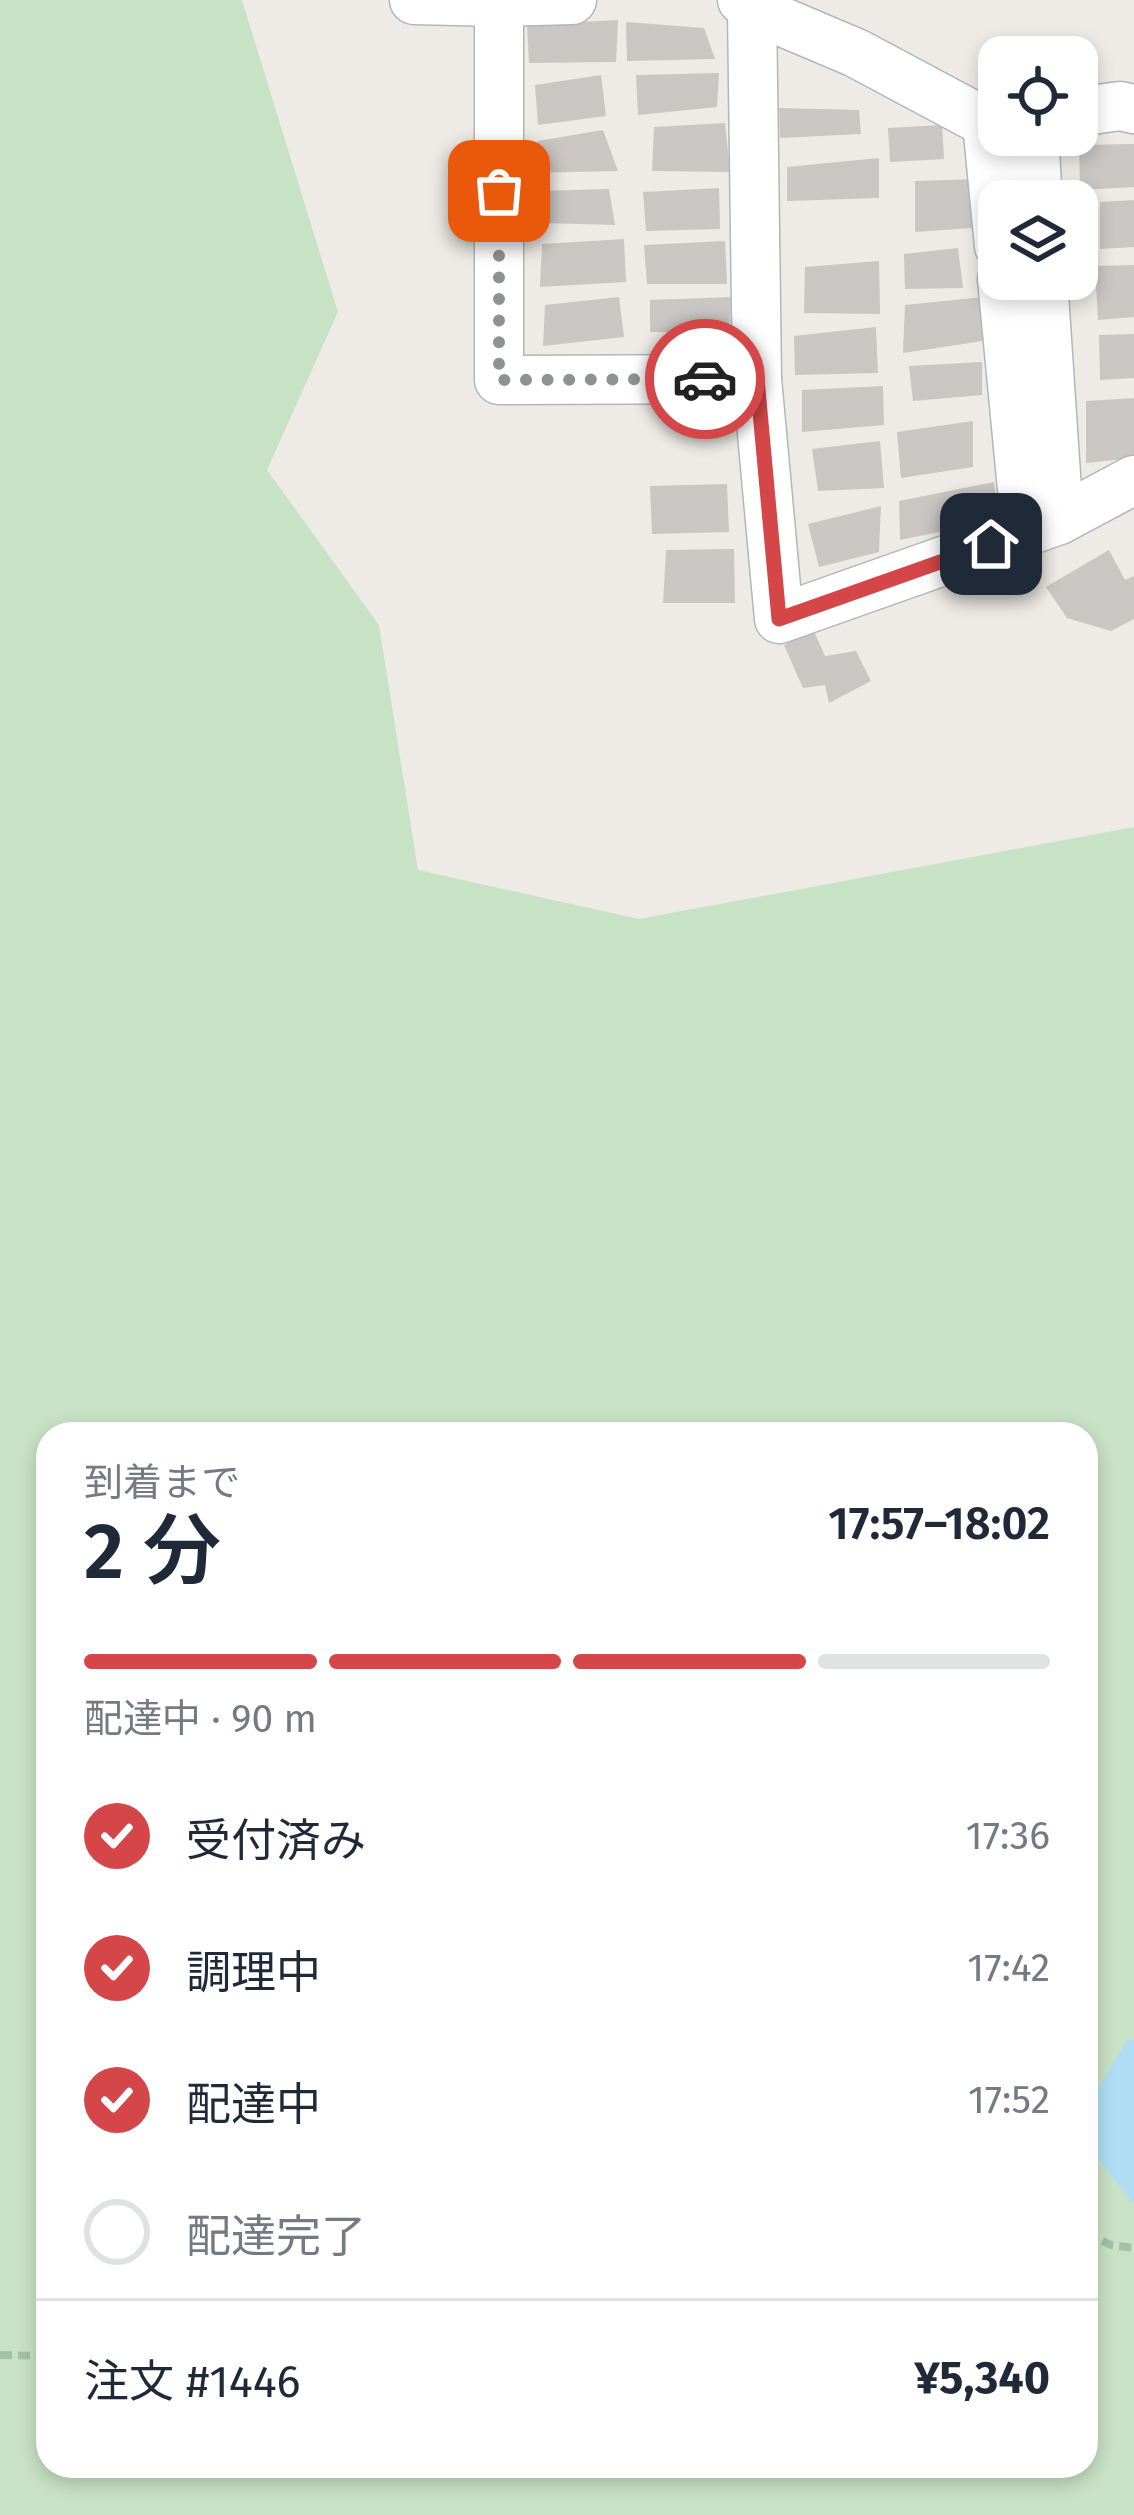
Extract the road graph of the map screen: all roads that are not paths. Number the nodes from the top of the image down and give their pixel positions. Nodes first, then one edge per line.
1 (414, 0) edge
2 (572, 0) edge
3 (499, 2) edge
4 (747, 4) edge
5 (1098, 109) edge
6 (1134, 109) edge
7 (978, 115) edge
8 (1005, 300) edge
9 (1043, 300) edge
10 (757, 379) junction
11 (1134, 480) edge
12 (1042, 525) junction

1 - 3 street
2 - 3 street
3 - 10 street
4 - 7 street
4 - 10 street
5 - 6 street
8 - 12 street
9 - 12 street
10 - 12 street
11 - 12 street

